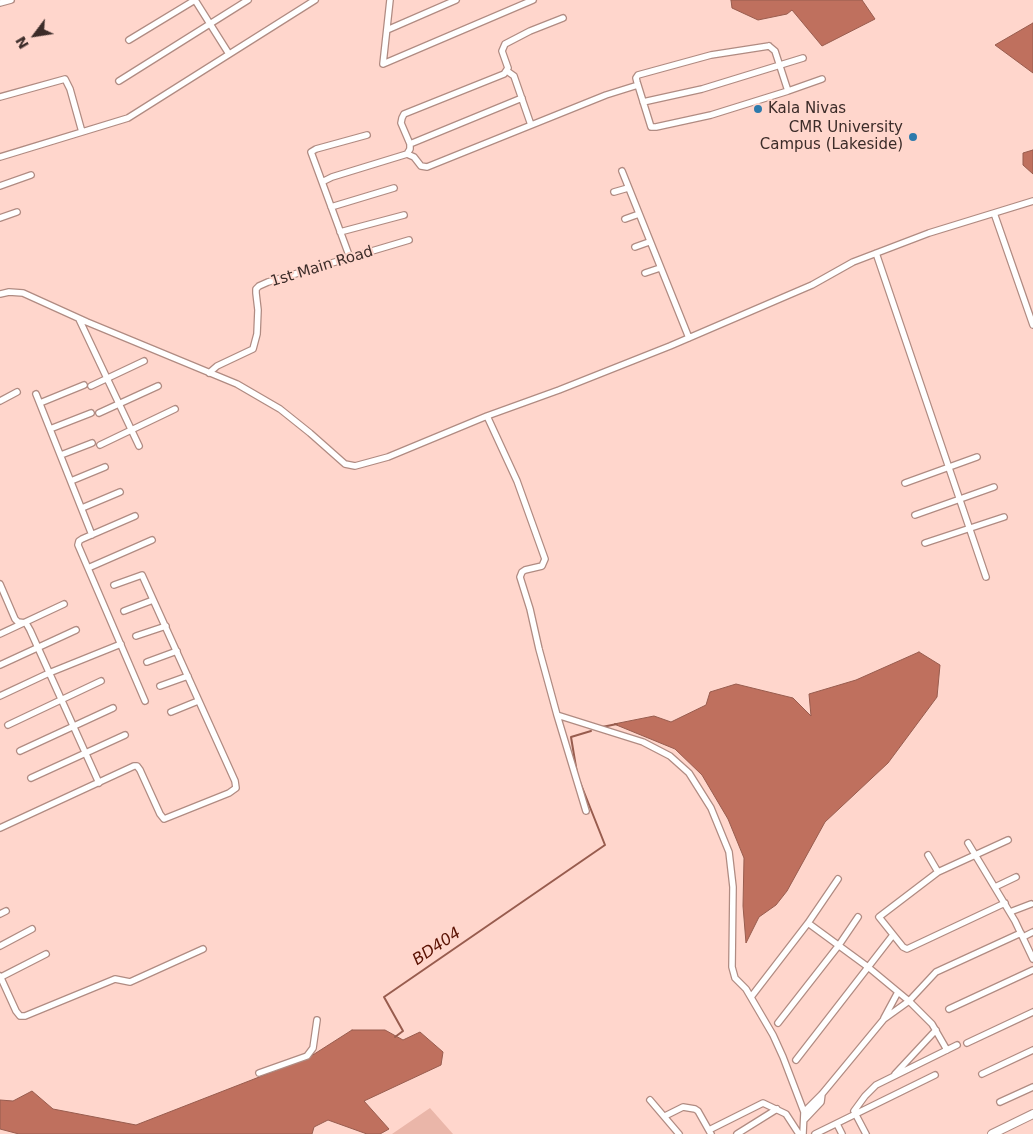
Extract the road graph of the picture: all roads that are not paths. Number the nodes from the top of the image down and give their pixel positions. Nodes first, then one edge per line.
1 (11, 0) edge
2 (195, 0) edge
3 (248, 0) edge
4 (315, 0) edge
5 (390, 0) edge
6 (456, 0) edge
7 (533, 0) edge
8 (0, 3) edge
9 (563, 18) dead end
10 (210, 24) junction
11 (387, 30) junction
12 (129, 40) dead end
13 (229, 54) junction
14 (803, 58) dead end
15 (780, 66) junction
16 (507, 71) junction
17 (822, 80) dead end
18 (119, 82) dead end
19 (638, 85) junction
20 (788, 91) junction
21 (0, 97) edge
22 (522, 98) junction
23 (643, 102) junction
24 (531, 125) junction
25 (82, 132) junction
26 (367, 135) dead end
27 (410, 144) junction
28 (407, 154) junction
29 (0, 157) edge
30 (622, 172) dead end
31 (31, 175) dead end
32 (322, 182) junction
33 (0, 186) edge
34 (394, 188) dead end
35 (628, 188) junction
36 (614, 192) dead end
37 (1033, 201) edge
38 (331, 207) junction
39 (17, 212) dead end
40 (994, 213) junction
41 (639, 214) junction
42 (404, 215) dead end
43 (0, 218) edge
44 (625, 219) dead end
45 (340, 232) junction
46 (409, 240) dead end
47 (650, 242) junction
48 (635, 247) dead end
49 (876, 253) junction
50 (350, 258) junction
51 (660, 268) junction
52 (645, 273) dead end
53 (0, 294) edge
54 (78, 318) junction
55 (1033, 325) edge
56 (688, 338) junction
57 (144, 361) dead end
58 (209, 373) junction
59 (107, 378) junction
60 (84, 384) dead end
61 (91, 386) dead end
62 (158, 386) dead end
63 (17, 392) dead end
64 (36, 394) dead end
65 (0, 401) edge
66 (40, 403) junction
67 (119, 403) junction
68 (175, 409) dead end
69 (91, 413) dead end
70 (99, 413) dead end
71 (487, 416) junction
72 (50, 429) junction
73 (132, 430) junction
74 (92, 443) dead end
75 (100, 445) dead end
76 (139, 446) dead end
77 (61, 455) junction
78 (977, 457) dead end
79 (105, 467) dead end
80 (948, 467) junction
81 (71, 482) junction
82 (905, 483) dead end
83 (994, 487) dead end
84 (120, 492) dead end
85 (959, 499) junction
86 (82, 508) junction
87 (915, 515) dead end
88 (135, 516) dead end
89 (1004, 517) dead end
90 (969, 528) junction
91 (92, 535) junction
92 (152, 540) dead end
93 (925, 543) dead end
94 (88, 568) junction
95 (986, 577) dead end
96 (0, 584) edge
97 (114, 585) dead end
98 (154, 600) junction
99 (64, 604) dead end
100 (124, 611) dead end
101 (24, 622) junction
102 (166, 626) junction
103 (76, 630) dead end
104 (0, 634) edge
105 (136, 636) dead end
106 (120, 644) junction
107 (38, 648) junction
108 (177, 651) junction
109 (147, 662) dead end
110 (0, 665) edge
111 (49, 673) junction
112 (188, 676) junction
113 (102, 681) dead end
114 (160, 686) dead end
115 (0, 696) edge
116 (62, 700) junction
117 (144, 701) dead end
118 (198, 702) junction
119 (113, 708) dead end
120 (171, 712) dead end
121 (557, 715) junction
122 (8, 725) dead end
123 (73, 726) junction
124 (125, 735) dead end
125 (20, 751) dead end
126 (85, 753) junction
127 (31, 778) dead end
128 (100, 782) junction
129 (586, 811) dead end
130 (0, 828) edge
131 (1008, 840) dead end
132 (968, 844) dead end
133 (928, 855) dead end
134 (975, 855) junction
135 (938, 872) junction
136 (1016, 877) dead end
137 (838, 879) dead end
138 (996, 887) junction
139 (1005, 903) junction
140 (1031, 904) dead end
141 (1010, 912) junction
142 (858, 916) dead end
143 (808, 923) junction
144 (32, 929) dead end
145 (1033, 932) edge
146 (893, 935) junction
147 (1022, 935) junction
148 (839, 945) junction
149 (0, 946) edge
150 (203, 949) dead end
151 (46, 954) dead end
152 (1033, 959) edge
153 (868, 967) junction
154 (1033, 970) edge
155 (0, 976) edge
156 (898, 992) junction
157 (751, 997) junction
158 (909, 1001) junction
159 (949, 1009) dead end
160 (1033, 1012) edge
161 (317, 1020) dead end
162 (884, 1020) junction
163 (778, 1023) dead end
164 (936, 1030) junction
165 (967, 1043) dead end
166 (957, 1045) dead end
167 (947, 1050) junction
168 (1033, 1050) edge
169 (796, 1060) dead end
170 (259, 1073) dead end
171 (982, 1074) dead end
172 (935, 1075) dead end
173 (892, 1078) junction
174 (1033, 1087) edge
175 (822, 1094) junction
176 (650, 1100) dead end
177 (1000, 1102) dead end
178 (777, 1109) junction
179 (804, 1112) junction
180 (855, 1113) junction
181 (1033, 1114) edge
182 (665, 1116) junction
183 (804, 1120) junction
184 (837, 1124) junction
185 (710, 1132) edge
186 (679, 1134) edge
187 (738, 1134) edge
188 (799, 1134) edge
189 (803, 1134) edge
190 (815, 1134) edge
191 (842, 1134) edge
192 (866, 1134) edge
193 (992, 1134) edge

1 - 8 street
2 - 10 street
2 - 12 street
3 - 10 street
4 - 13 street
5 - 11 street
6 - 11 street
7 - 11 street
9 - 16 street
10 - 13 street
10 - 18 street
13 - 25 street
14 - 15 street
15 - 19 street
15 - 20 street
15 - 23 street
16 - 22 street
16 - 27 street
17 - 20 street
19 - 23 street
19 - 24 street
20 - 23 street
21 - 25 street
22 - 24 street
22 - 27 street
24 - 28 street
25 - 29 street
26 - 32 street
27 - 28 street
28 - 32 street
30 - 35 street
31 - 33 street
32 - 38 street
34 - 38 street
35 - 36 street
35 - 41 street
37 - 40 street
38 - 45 street
39 - 43 street
40 - 49 street
40 - 55 street
41 - 44 street
41 - 47 street
42 - 45 street
45 - 50 street
46 - 50 street, 1st Main Road
47 - 48 street
47 - 51 street
49 - 56 street
49 - 80 street
50 - 58 street, 1st Main Road
51 - 52 street
51 - 56 street
53 - 54 street
54 - 58 street
54 - 59 street
56 - 71 street
57 - 59 street
58 - 71 street
59 - 61 street
59 - 67 street
60 - 66 street
62 - 67 street
63 - 65 street
64 - 66 street
66 - 72 street
67 - 70 street
67 - 73 street
68 - 73 street
69 - 72 street
71 - 121 street
72 - 77 street
73 - 75 street
73 - 76 street
74 - 77 street
77 - 81 street
78 - 80 street
79 - 81 street
80 - 82 street
80 - 85 street
81 - 86 street
83 - 85 street
84 - 86 street
85 - 87 street
85 - 90 street
86 - 91 street
88 - 91 street
89 - 90 street
90 - 93 street
90 - 95 street
91 - 94 street
92 - 94 street
94 - 106 street
96 - 101 street
97 - 98 street
98 - 100 street
98 - 102 street
99 - 101 street
101 - 104 street
101 - 107 street
102 - 105 street
102 - 108 street
103 - 107 street
106 - 111 street
106 - 117 street
107 - 110 street
107 - 111 street
108 - 109 street
108 - 112 street
111 - 115 street
111 - 116 street
112 - 114 street
112 - 118 street
113 - 116 street
116 - 122 street
116 - 123 street
118 - 120 street
118 - 128 street
119 - 123 street
121 - 129 street
121 - 157 street
123 - 125 street
123 - 126 street
124 - 126 street
126 - 127 street
126 - 128 street
128 - 130 street
131 - 134 street
132 - 134 street
133 - 135 street
134 - 135 street
134 - 138 street
135 - 146 street
136 - 138 street
137 - 143 street
138 - 139 street
139 - 141 street
139 - 146 street
140 - 141 street
141 - 147 street
142 - 148 street
143 - 148 street
143 - 157 street
144 - 149 street
145 - 147 street
146 - 153 street
147 - 152 street
147 - 158 street
148 - 153 street
148 - 163 street
150 - 155 street
151 - 155 street
153 - 156 street
153 - 169 street
154 - 159 street
156 - 158 street
156 - 162 street
157 - 179 street
158 - 162 street
158 - 164 street
160 - 165 street
161 - 170 street
162 - 175 street
164 - 167 street
164 - 173 street
166 - 167 street
167 - 173 street
168 - 171 street
172 - 180 street
173 - 180 street
174 - 177 street
175 - 179 street
175 - 183 street
176 - 182 street
178 - 185 street
178 - 187 street
178 - 188 street
179 - 183 street
180 - 184 street
180 - 192 street
181 - 193 street
182 - 185 street
182 - 186 street
183 - 189 street
184 - 190 street
184 - 191 street

